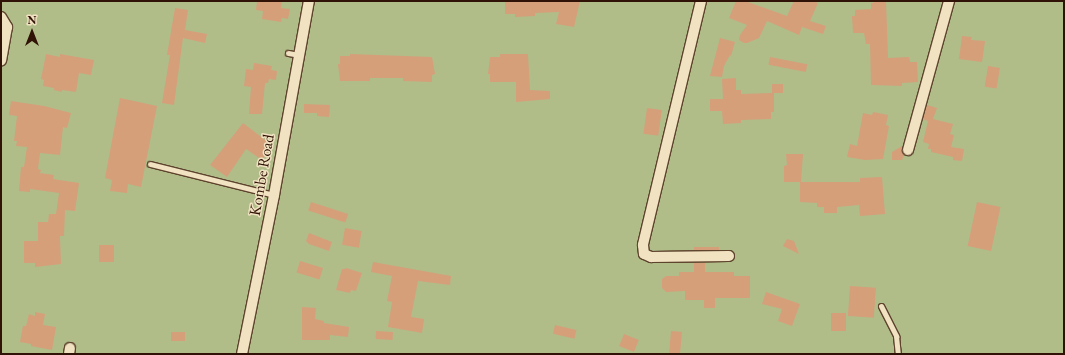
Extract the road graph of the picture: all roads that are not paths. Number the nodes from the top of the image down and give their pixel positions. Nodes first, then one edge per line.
1 (308, 1) edge
2 (701, 1) edge
3 (949, 1) edge
4 (1, 17) edge
5 (288, 53) dead end
6 (299, 55) junction
7 (1, 60) edge
8 (908, 150) dead end
9 (150, 164) dead end
10 (274, 195) junction
11 (729, 256) dead end
12 (881, 306) dead end
13 (242, 354) edge
14 (898, 354) edge

1 - 6 street, Kombe Road
2 - 11 street
3 - 8 street
4 - 7 street
5 - 6 lane
6 - 10 street, Kombe Road
9 - 10 lane
10 - 13 street, Kombe Road
12 - 14 lane

